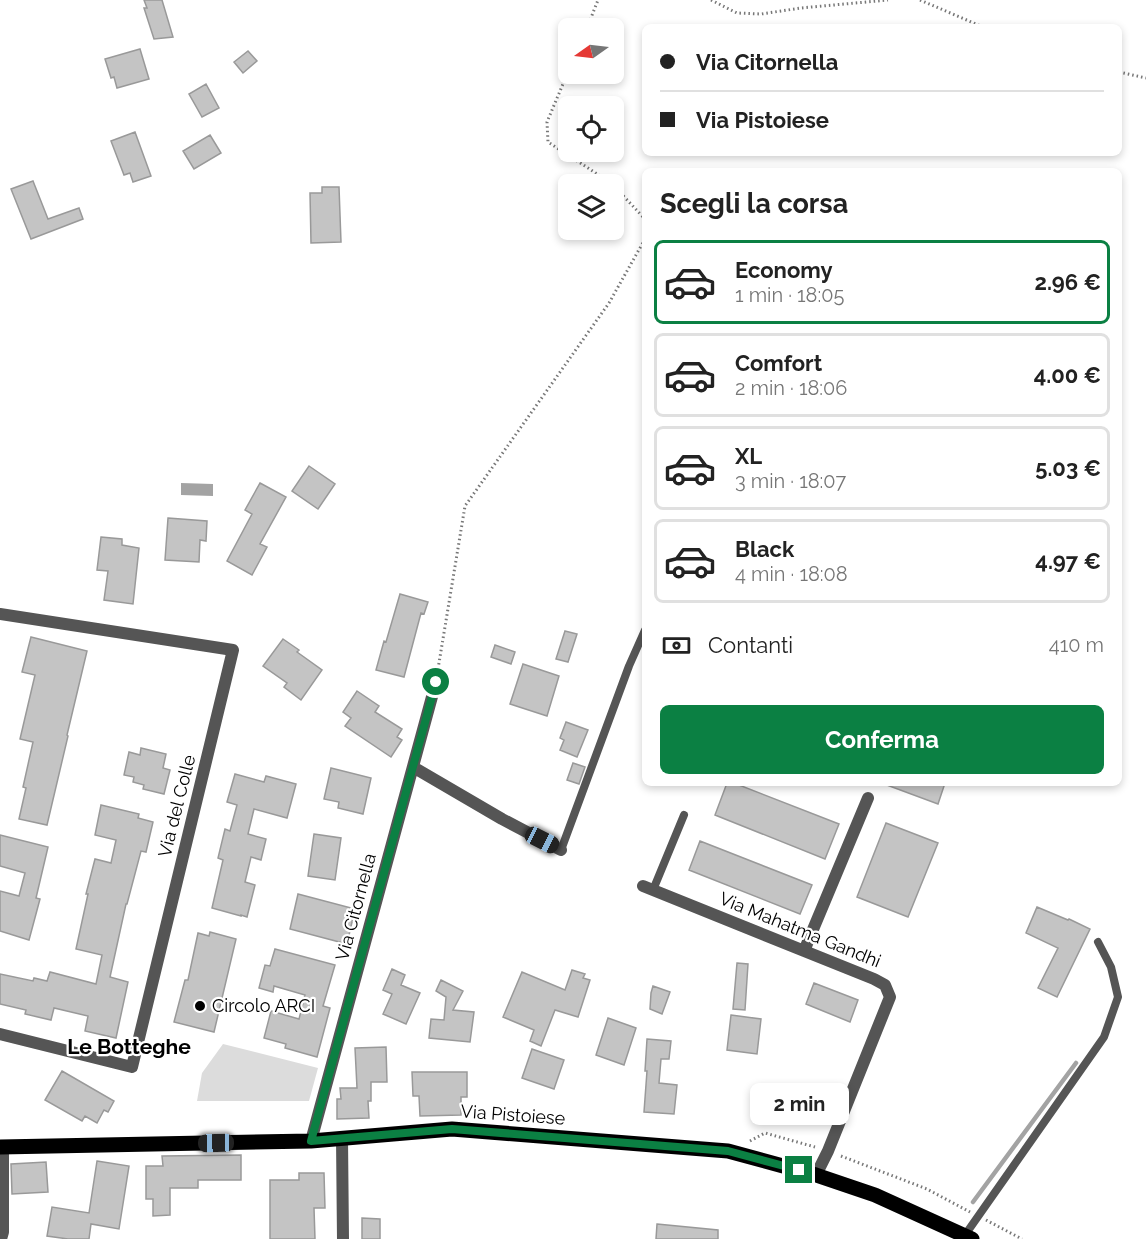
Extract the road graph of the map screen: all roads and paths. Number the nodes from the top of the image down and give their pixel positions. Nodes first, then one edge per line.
1 (598, 0) edge
2 (711, 0) edge
3 (888, 0) edge
4 (920, 0) edge
5 (591, 18) edge
6 (976, 24) edge
7 (1122, 73) edge
8 (1146, 78) edge
9 (563, 84) edge
10 (597, 174) edge
11 (624, 197) edge
12 (642, 216) edge
13 (642, 244) edge
14 (0, 614) edge
15 (642, 637) edge
16 (436, 682) joint
17 (413, 767) junction
18 (868, 798) dead end
19 (684, 815) dead end
20 (561, 850) joint
21 (648, 888) joint
22 (1098, 942) dead end
23 (804, 951) junction
24 (0, 1034) edge
25 (342, 1138) junction
26 (311, 1141) junction
27 (1, 1147) edge
28 (728, 1151) junction
29 (828, 1151) junction
30 (816, 1175) junction
31 (978, 1216) junction
32 (968, 1237) edge
33 (1, 1239) edge
34 (343, 1239) edge
35 (1022, 1239) edge

1 - 5 path
2 - 3 path
4 - 6 path
7 - 8 path
9 - 10 path
11 - 12 path
13 - 16 path
14 - 24 street, Via del Colle
15 - 20 lane
16 - 17 street, Via Citornella
17 - 20 street
17 - 26 street, Via Citornella
18 - 23 street
19 - 21 lane
21 - 23 street, Via Mahatma Gandhi
22 - 31 lane
23 - 29 street, Via Mahatma Gandhi
25 - 26 main road, Via Pistoiese
25 - 28 main road, Via Pistoiese
25 - 34 street
26 - 27 main road, Via Pistoiese
27 - 33 street
28 - 29 path
28 - 30 main road, Via Pistoiese
29 - 30 street, Via Mahatma Gandhi
29 - 31 path
30 - 32 main road, Via Pistoiese
31 - 32 lane
31 - 35 path

